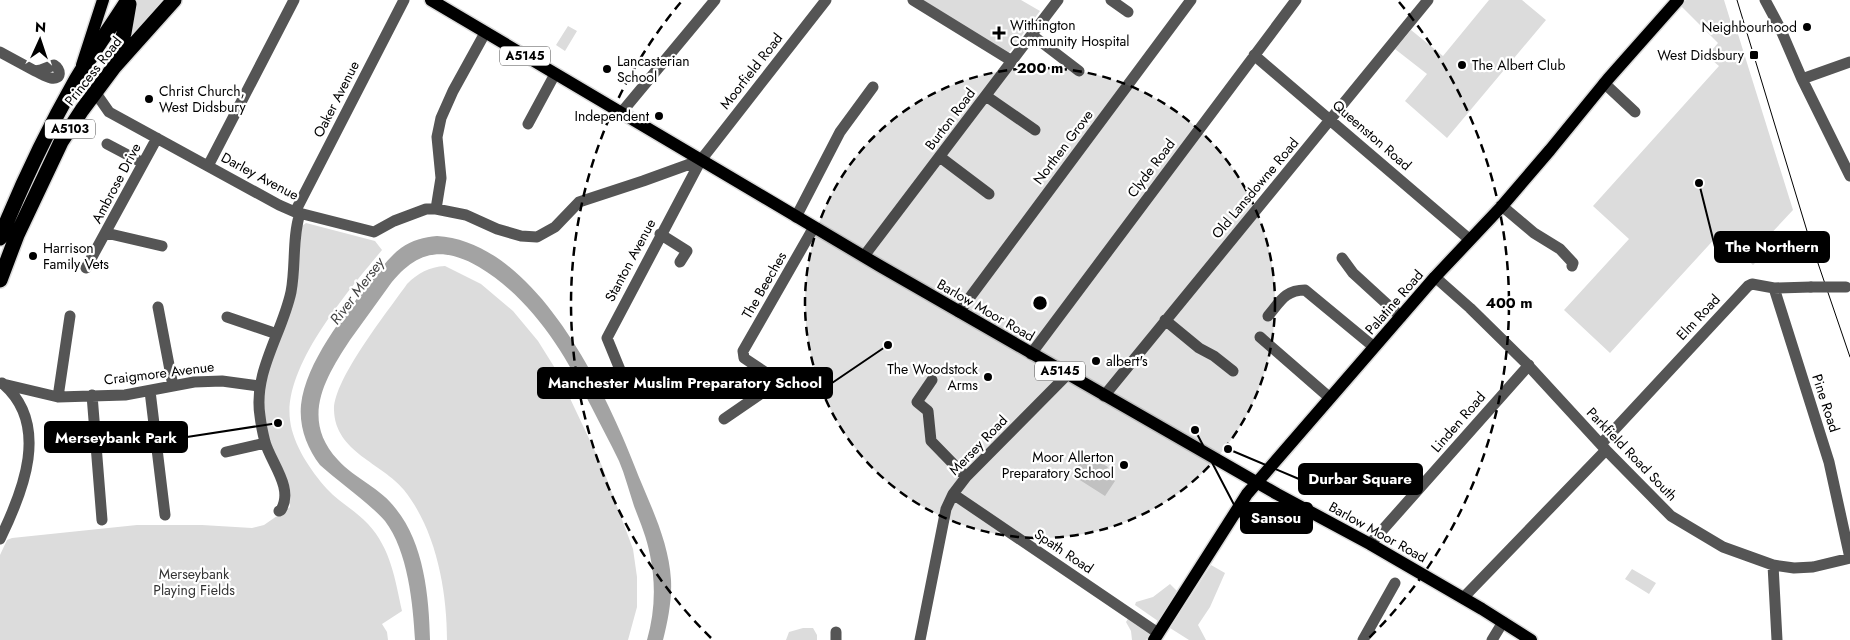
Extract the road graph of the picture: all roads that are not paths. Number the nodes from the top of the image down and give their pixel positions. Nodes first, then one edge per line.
1 (103, 0) edge
2 (128, 0) edge
3 (174, 0) edge
4 (294, 0) edge
5 (404, 0) edge
6 (431, 0) edge
7 (716, 0) edge
8 (826, 0) edge
9 (913, 0) edge
10 (1058, 0) edge
11 (1111, 0) edge
12 (1190, 0) edge
13 (1296, 0) edge
14 (1428, 0) edge
15 (1678, 0) edge
16 (1765, 0) edge
17 (1128, 12) dead end
18 (485, 33) junction
19 (1032, 35) junction
20 (0, 53) edge
21 (1254, 55) junction
22 (1012, 61) junction
23 (1850, 62) edge
24 (114, 67) junction
25 (35, 71) dead end
26 (1079, 71) dead end
27 (555, 74) junction
28 (77, 79) junction
29 (1802, 79) junction
30 (1604, 83) junction
31 (873, 86) dead end
32 (96, 92) junction
33 (986, 96) junction
34 (1635, 112) dead end
35 (621, 113) junction
36 (1331, 120) junction
37 (528, 124) dead end
38 (1035, 130) dead end
39 (157, 138) junction
40 (107, 144) dead end
41 (940, 157) junction
42 (701, 160) junction
43 (143, 163) junction
44 (208, 166) junction
45 (1850, 176) edge
46 (989, 194) dead end
47 (1502, 206) junction
48 (436, 208) junction
49 (297, 212) junction
50 (796, 216) junction
51 (814, 227) junction
52 (106, 233) junction
53 (660, 234) junction
54 (0, 238) edge
55 (1470, 239) junction
56 (162, 246) dead end
57 (864, 256) junction
58 (1342, 258) dead end
59 (680, 262) dead end
60 (1572, 266) dead end
61 (86, 268) dead end
62 (1435, 277) junction
63 (0, 280) edge
64 (1848, 287) edge
65 (1774, 288) junction
66 (158, 307) dead end
67 (959, 312) junction
68 (70, 316) dead end
69 (1268, 316) dead end
70 (227, 317) dead end
71 (1401, 317) junction
72 (1165, 320) junction
73 (277, 334) junction
74 (1260, 337) dead end
75 (1374, 347) junction
76 (1031, 354) junction
77 (1529, 365) junction
78 (1233, 371) dead end
79 (1067, 375) junction
80 (623, 377) dead end
81 (932, 380) dead end
82 (2, 383) edge
83 (172, 386) junction
84 (260, 386) junction
85 (150, 391) junction
86 (92, 395) junction
87 (1104, 396) junction
88 (58, 397) junction
89 (1330, 398) junction
90 (724, 419) dead end
91 (265, 443) junction
92 (1603, 447) junction
93 (226, 452) dead end
94 (966, 476) junction
95 (1257, 482) junction
96 (953, 494) junction
97 (279, 511) dead end
98 (165, 515) dead end
99 (102, 520) dead end
100 (0, 539) edge
101 (1370, 544) junction
102 (1850, 558) edge
103 (1773, 565) junction
104 (1395, 583) dead end
105 (1463, 598) junction
106 (1503, 622) junction
107 (1156, 636) edge
108 (922, 640) edge
109 (1363, 640) edge
110 (1492, 640) edge
111 (1530, 640) edge
112 (1777, 640) edge

1 - 28 main road
2 - 24 highway, A5103
2 - 28 highway, Princess Road / A5103
3 - 24 highway, Princess Road / A5103
4 - 44 street
5 - 49 street, Oaker Avenue
6 - 18 main road, Barlow Moor Road / A5145
7 - 35 street
8 - 42 street, Moorfield Road
9 - 22 street
10 - 19 street, Burton Road
11 - 17 street
12 - 67 street, Northen Grove
13 - 21 street, Clyde Road
14 - 36 street, Old Lansdowne Road
15 - 30 main road, Palatine Road
16 - 29 street
18 - 27 main road, Barlow Moor Road / A5145
18 - 48 street
19 - 22 street, Burton Road
19 - 26 street
20 - 25 street
21 - 36 street, Queenston Road
21 - 76 street, Clyde Road
22 - 33 street, Burton Road
23 - 29 street
24 - 32 highway, Princess Road / A5103
27 - 35 main road, Barlow Moor Road / A5145
27 - 37 street
28 - 54 highway, Princess Road / A5103
29 - 45 street
30 - 34 street
30 - 47 main road, Palatine Road
31 - 50 street
32 - 39 street, Darley Avenue
32 - 63 highway, Princess Road / A5103
33 - 38 street
33 - 41 street, Burton Road
35 - 42 main road, Barlow Moor Road / A5145
36 - 55 street, Queenston Road
36 - 72 street, Old Lansdowne Road
39 - 43 street, Ambrose Drive
39 - 44 street, Darley Avenue
40 - 43 street
41 - 46 street
41 - 57 street, Burton Road
42 - 48 street, Darley Avenue
42 - 50 main road, Barlow Moor Road / A5145
42 - 53 street, Stanton Avenue
43 - 52 street, Ambrose Drive
44 - 49 street, Darley Avenue
47 - 55 main road, Palatine Road
47 - 60 street
48 - 49 street, Darley Avenue
49 - 73 street, Oaker Avenue
50 - 51 main road, Barlow Moor Road / A5145
51 - 57 main road, Barlow Moor Road / A5145
51 - 90 street, The Beeches
52 - 56 street
52 - 61 street, Ambrose Drive
53 - 59 street
53 - 80 street, Stanton Avenue
55 - 62 main road, Palatine Road
57 - 67 main road, Barlow Moor Road / A5145
58 - 71 street
62 - 71 main road, Palatine Road
62 - 77 street, Parkfield Road South
64 - 65 street, Elm Road, bridge
65 - 92 street, Elm Road
65 - 102 street, Pine Road
66 - 83 street
67 - 76 main road, Barlow Moor Road / A5145
68 - 88 street
69 - 75 street
70 - 73 street
71 - 75 main road, Palatine Road
72 - 78 street
72 - 87 street, Old Lansdowne Road
73 - 84 street, Oaker Avenue
74 - 89 street
75 - 89 main road, Palatine Road
76 - 79 main road, Barlow Moor Road / A5145
77 - 92 street, Parkfield Road South
77 - 101 street, Linden Road
79 - 87 main road, Barlow Moor Road / A5145
79 - 94 street, Mersey Road
81 - 94 street
82 - 88 street, Craigmore Avenue
82 - 100 street
83 - 84 street, Craigmore Avenue
83 - 85 street, Craigmore Avenue
84 - 91 street, Oaker Avenue
85 - 86 street, Craigmore Avenue
85 - 98 street
86 - 88 street, Craigmore Avenue
86 - 99 street
87 - 95 main road, Barlow Moor Road / A5145
89 - 95 main road, Palatine Road
91 - 93 street
91 - 97 street, Oaker Avenue
92 - 103 street, Parkfield Road South
92 - 105 street, Elm Road
94 - 96 street, Mersey Road
95 - 101 main road, Barlow Moor Road / A5145
95 - 107 main road, Palatine Road
96 - 107 street, Spath Road
96 - 108 street, Mersey Road
101 - 105 main road, Barlow Moor Road / A5145
102 - 103 street, Parkfield Road South
103 - 112 street
104 - 109 street
105 - 106 main road, Barlow Moor Road / A5145
106 - 110 street
106 - 111 main road, Barlow Moor Road / A5145

